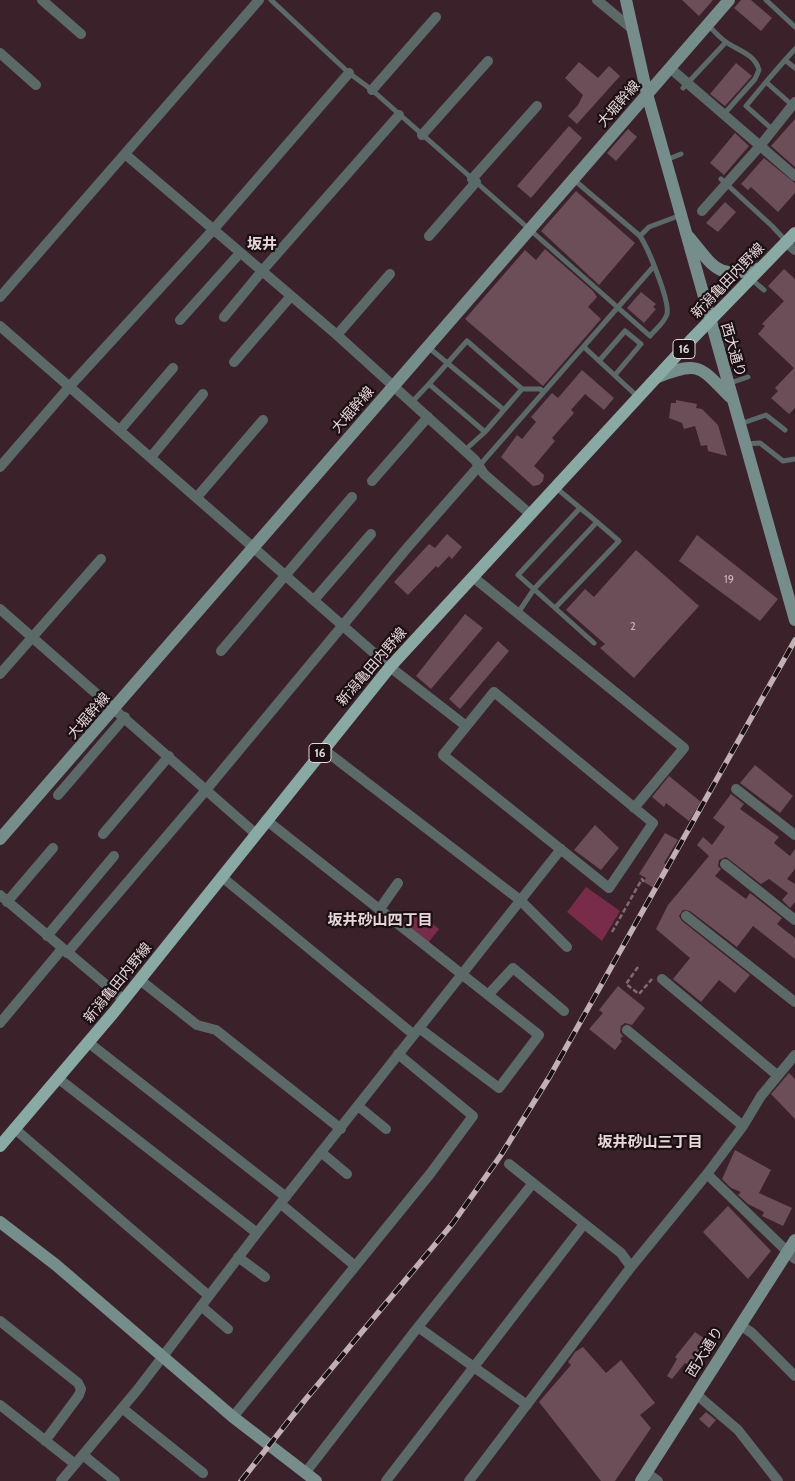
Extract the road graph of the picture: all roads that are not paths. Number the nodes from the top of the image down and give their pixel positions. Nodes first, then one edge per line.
1 (42, 0) edge
2 (260, 0) edge
3 (271, 0) edge
4 (597, 0) edge
5 (626, 0) edge
6 (729, 0) edge
7 (766, 0) edge
8 (436, 17) dead end
9 (707, 25) junction
10 (795, 26) edge
11 (631, 28) junction
12 (81, 34) dead end
13 (726, 42) junction
14 (795, 49) edge
15 (0, 54) edge
16 (488, 60) dead end
17 (785, 60) junction
18 (670, 68) junction
19 (795, 68) edge
20 (349, 73) junction
21 (766, 82) junction
22 (36, 85) dead end
23 (685, 86) junction
24 (372, 90) junction
25 (647, 94) junction
26 (794, 104) edge
27 (537, 106) dead end
28 (399, 115) junction
29 (721, 116) junction
30 (772, 129) junction
31 (422, 135) junction
32 (760, 146) junction
33 (125, 154) junction
34 (682, 154) dead end
35 (666, 160) junction
36 (795, 176) edge
37 (573, 179) junction
38 (474, 181) junction
39 (723, 182) junction
40 (702, 211) dead end
41 (681, 215) junction
42 (213, 230) junction
43 (528, 230) junction
44 (686, 234) junction
45 (429, 236) dead end
46 (640, 236) junction
47 (792, 242) edge
48 (240, 253) junction
49 (654, 266) junction
50 (761, 268) junction
51 (262, 271) junction
52 (390, 274) dead end
53 (751, 279) junction
54 (764, 290) dead end
55 (291, 296) junction
56 (0, 297) edge
57 (617, 308) junction
58 (224, 318) dead end
59 (180, 320) dead end
60 (710, 321) junction
61 (0, 326) edge
62 (642, 329) junction
63 (337, 335) junction
64 (634, 338) junction
65 (584, 347) junction
66 (428, 348) junction
67 (599, 361) junction
68 (234, 362) dead end
69 (448, 363) junction
70 (173, 368) dead end
71 (615, 375) junction
72 (658, 376) junction
73 (748, 377) dead end
74 (429, 384) junction
75 (727, 384) junction
76 (70, 386) junction
77 (394, 386) junction
78 (522, 389) junction
79 (544, 392) junction
80 (203, 394) dead end
81 (639, 398) junction
82 (731, 399) junction
83 (412, 402) junction
84 (504, 410) junction
85 (428, 417) junction
86 (263, 420) dead end
87 (739, 424) junction
88 (120, 430) junction
89 (785, 430) dead end
90 (485, 432) junction
91 (745, 444) junction
92 (464, 450) junction
93 (151, 457) junction
94 (795, 459) edge
95 (479, 466) junction
96 (0, 467) edge
97 (372, 481) dead end
98 (555, 487) junction
99 (197, 497) junction
100 (352, 497) dead end
101 (580, 508) junction
102 (530, 514) junction
103 (597, 522) junction
104 (371, 534) dead end
105 (254, 547) junction
106 (101, 559) dead end
107 (285, 575) junction
108 (474, 577) junction
109 (534, 589) junction
110 (314, 600) junction
111 (555, 608) junction
112 (0, 609) edge
113 (518, 613) junction
114 (795, 620) edge
115 (342, 625) junction
116 (32, 637) junction
117 (594, 643) dead end
118 (221, 651) dead end
119 (390, 667) junction
120 (0, 674) edge
121 (116, 708) junction
122 (125, 717) junction
123 (466, 726) junction
124 (323, 750) junction
125 (169, 756) junction
126 (206, 789) junction
127 (736, 789) dead end
128 (58, 795) dead end
129 (634, 808) junction
130 (266, 820) junction
131 (103, 834) dead end
132 (256, 834) junction
133 (795, 835) edge
134 (0, 839) edge
135 (53, 848) dead end
136 (561, 849) junction
137 (114, 856) dead end
138 (725, 864) dead end
139 (222, 877) junction
140 (398, 883) dead end
141 (2, 899) edge
142 (520, 900) junction
143 (380, 910) junction
144 (686, 916) dead end
145 (795, 920) edge
146 (47, 936) junction
147 (567, 947) dead end
148 (64, 951) junction
149 (461, 974) junction
150 (662, 979) road end
151 (140, 980) junction
152 (488, 995) junction
153 (124, 1000) junction
154 (795, 1002) edge
155 (564, 1012) dead end
156 (0, 1023) edge
157 (628, 1030) dead end
158 (416, 1031) junction
159 (89, 1043) junction
160 (398, 1054) junction
161 (792, 1059) edge
162 (777, 1075) junction
163 (59, 1079) junction
164 (358, 1106) junction
165 (743, 1126) junction
166 (341, 1129) junction
167 (386, 1129) dead end
168 (15, 1130) junction
169 (0, 1146) edge
170 (322, 1153) junction
171 (509, 1164) dead end
172 (347, 1174) dead end
173 (707, 1174) junction
174 (533, 1183) junction
175 (284, 1200) junction
176 (0, 1222) edge
177 (584, 1224) junction
178 (257, 1233) junction
179 (795, 1240) edge
180 (791, 1256) edge
181 (238, 1257) junction
182 (354, 1265) junction
183 (631, 1267) junction
184 (265, 1277) dead end
185 (209, 1296) junction
186 (201, 1306) junction
187 (0, 1321) edge
188 (740, 1325) junction
189 (418, 1326) junction
190 (228, 1329) dead end
191 (162, 1356) junction
192 (474, 1367) junction
193 (795, 1376) edge
194 (696, 1394) junction
195 (526, 1404) junction
196 (0, 1405) edge
197 (122, 1408) junction
198 (233, 1417) junction
199 (46, 1440) junction
200 (83, 1455) junction
201 (75, 1464) junction
202 (306, 1472) junction
203 (203, 1473) dead end
204 (644, 1477) edge
205 (61, 1481) edge
206 (115, 1481) edge
207 (316, 1481) edge
208 (386, 1481) edge
209 (469, 1481) edge
210 (658, 1481) edge
211 (778, 1481) edge

1 - 12 street
2 - 33 street
3 - 20 lane
4 - 11 street
5 - 11 street, 西大通り
6 - 9 street, 大堀幹線
7 - 10 lane
8 - 24 street
9 - 13 lane
9 - 18 street, 大堀幹線
11 - 25 street, 西大通り
13 - 23 lane
13 - 29 lane
14 - 17 lane
15 - 22 street
16 - 31 street
17 - 19 lane
17 - 21 lane
18 - 23 street
18 - 25 street, 大堀幹線
20 - 24 lane
20 - 42 street
21 - 26 lane
21 - 30 lane
23 - 29 street
24 - 28 lane
25 - 35 street, 西大通り
25 - 37 street, 大堀幹線
26 - 30 street
27 - 38 street
28 - 31 lane
28 - 51 street
29 - 32 street
30 - 32 street
31 - 38 lane
32 - 36 street
32 - 39 street
33 - 42 street
33 - 56 street
34 - 35 lane
35 - 41 street, 西大通り
37 - 43 street, 大堀幹線
37 - 46 lane
38 - 43 lane
38 - 45 street
39 - 40 street
39 - 47 lane
41 - 44 street, 西大通り
41 - 46 lane
42 - 48 street
42 - 76 street
43 - 57 lane
43 - 66 street, 大堀幹線
44 - 50 street
44 - 60 street, 西大通り
46 - 49 lane
47 - 50 main road, 新潟亀田内野線 / 16
48 - 51 street
48 - 59 street
49 - 57 lane
49 - 62 lane
50 - 53 main road, 新潟亀田内野線 / 16
51 - 55 street
51 - 58 street
52 - 63 street
53 - 54 lane
53 - 60 main road, 新潟亀田内野線 / 16
55 - 63 street
55 - 68 street
57 - 62 lane
57 - 65 lane
60 - 72 main road, 新潟亀田内野線 / 16
60 - 75 street, 西大通り
61 - 76 street
62 - 64 lane
63 - 77 street
64 - 67 lane
64 - 71 lane
65 - 67 lane
65 - 79 lane
66 - 69 lane
66 - 77 street, 大堀幹線
67 - 71 lane
69 - 74 lane
69 - 78 lane
69 - 84 lane
70 - 88 street
71 - 81 lane
72 - 81 main road, 新潟亀田内野線 / 16
72 - 82 street
73 - 75 lane
74 - 83 lane
74 - 90 lane
75 - 82 street, 西大通り
76 - 88 street
76 - 96 street
77 - 83 street
77 - 105 street, 大堀幹線
78 - 79 lane
78 - 84 lane
79 - 95 lane
80 - 93 street
81 - 98 main road, 新潟亀田内野線 / 16
82 - 87 street, 西大通り
83 - 85 street
84 - 90 lane
85 - 92 street
85 - 97 street
86 - 99 street
87 - 89 lane
87 - 91 street, 西大通り
88 - 93 street
90 - 92 lane
91 - 94 lane
91 - 114 street, 西大通り
92 - 95 street
93 - 99 street
95 - 102 street
95 - 115 street
98 - 101 lane
98 - 102 main road, 新潟亀田内野線 / 16
99 - 105 street
100 - 107 street
101 - 103 lane
101 - 109 lane
102 - 108 main road, 新潟亀田内野線 / 16
103 - 109 lane
103 - 111 lane
104 - 110 street
105 - 107 street
105 - 121 street, 大堀幹線
106 - 116 street
107 - 110 street
107 - 118 street
108 - 113 street
108 - 119 main road, 新潟亀田内野線 / 16
109 - 111 lane
109 - 113 lane
110 - 115 street
111 - 117 lane
112 - 116 street
113 - 129 street
115 - 119 street
115 - 126 street
116 - 120 street
116 - 121 street
119 - 123 street
119 - 124 main road, 新潟亀田内野線 / 16
121 - 122 street
121 - 134 street, 大堀幹線
122 - 125 street
122 - 128 street
123 - 129 street
123 - 136 street
124 - 130 main road, 新潟亀田内野線 / 16
124 - 142 street
125 - 126 street
125 - 131 street
126 - 132 street
126 - 148 street
127 - 133 street
129 - 136 street
130 - 132 main road, 新潟亀田内野線 / 16
130 - 143 street
132 - 139 main road, 新潟亀田内野線 / 16
135 - 141 street
136 - 142 street
137 - 146 street
138 - 145 street
139 - 151 main road, 新潟亀田内野線 / 16
139 - 158 street
140 - 143 street
141 - 146 street
142 - 147 street
142 - 149 street
143 - 149 street
144 - 154 street
146 - 148 street
148 - 153 street
148 - 156 street
149 - 152 street
149 - 158 street
150 - 162 street
151 - 153 main road, 新潟亀田内野線 / 16
151 - 166 street
152 - 155 street
152 - 158 street
153 - 159 main road, 新潟亀田内野線 / 16
157 - 165 street
158 - 160 street
159 - 163 main road, 新潟亀田内野線 / 16
159 - 175 street
160 - 164 street
160 - 182 street
161 - 162 street
162 - 165 street
163 - 168 main road, 新潟亀田内野線 / 16
163 - 178 street
164 - 166 street
164 - 167 street
165 - 173 street
166 - 170 street
168 - 169 main road, 新潟亀田内野線 / 16
168 - 185 street
170 - 172 street
170 - 175 street
171 - 174 street
173 - 180 street
173 - 183 street
174 - 177 street
174 - 189 street
175 - 178 street
175 - 182 street
176 - 191 street
177 - 183 street
177 - 192 street
178 - 181 street
179 - 180 street, 西大通り
180 - 188 street, 西大通り
181 - 184 street
181 - 185 street
182 - 198 street
183 - 195 street
185 - 186 street
186 - 190 street
186 - 191 street
187 - 199 street
188 - 193 street
188 - 194 street, 西大通り
189 - 192 street
189 - 202 street
191 - 197 street
191 - 198 street
192 - 195 street
192 - 208 street
194 - 204 street, 西大通り
194 - 211 street
195 - 209 street
196 - 199 street
197 - 200 street
197 - 203 street
198 - 202 street
199 - 201 street
200 - 201 street
200 - 206 street
201 - 205 street
202 - 207 street
204 - 210 street

